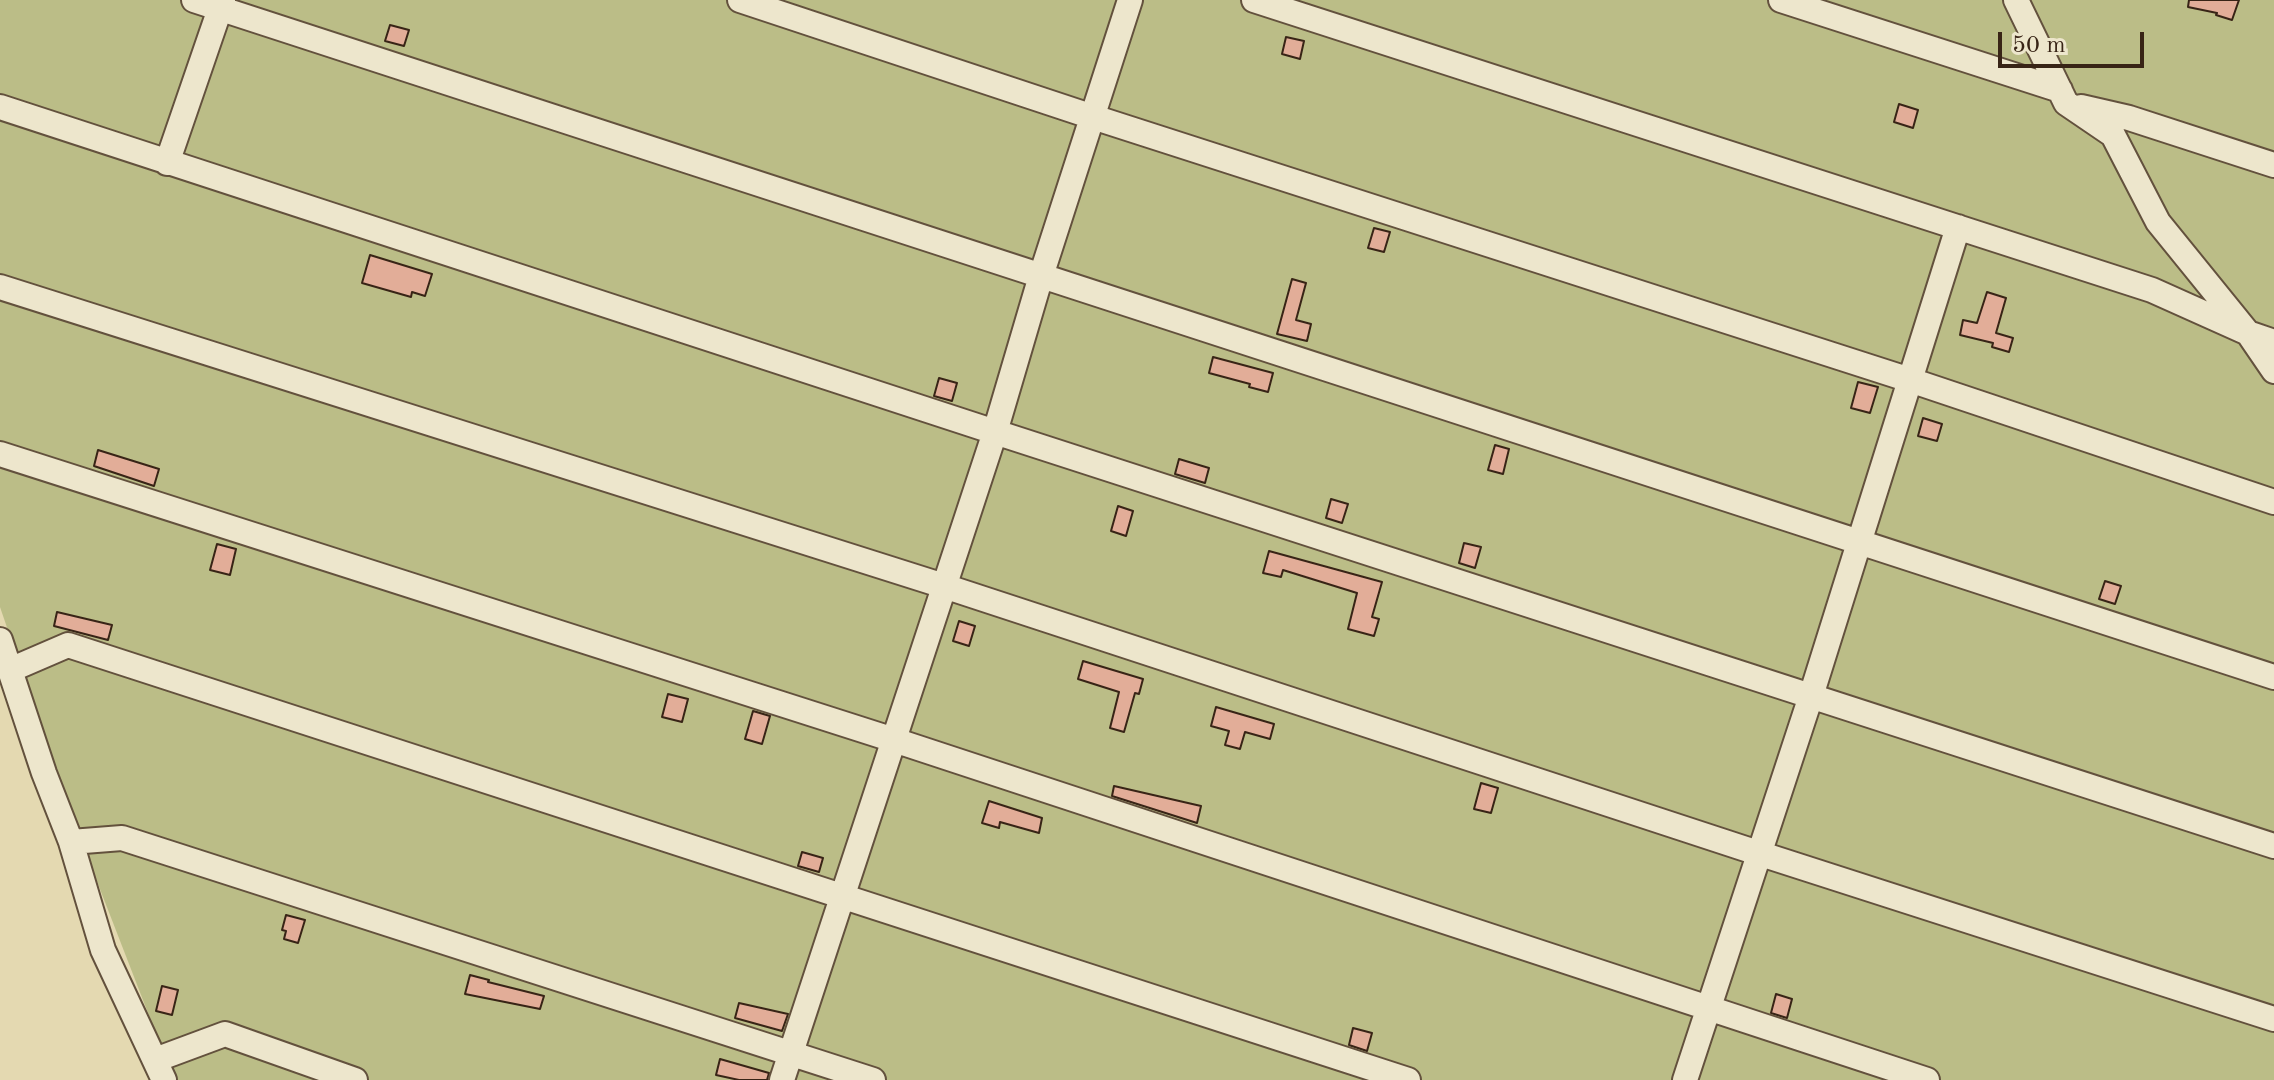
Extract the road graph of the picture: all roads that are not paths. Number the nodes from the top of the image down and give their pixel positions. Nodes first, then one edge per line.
1 (194, 0) edge
2 (740, 0) edge
3 (1130, 0) edge
4 (1254, 0) edge
5 (1781, 0) edge
6 (2016, 0) edge
7 (221, 4) edge
8 (2063, 96) junction
9 (0, 107) edge
10 (1093, 117) junction
11 (167, 163) junction
12 (2274, 165) edge
13 (1958, 227) junction
14 (1041, 276) junction
15 (0, 287) edge
16 (2248, 333) junction
17 (2274, 342) edge
18 (2274, 371) edge
19 (1910, 380) junction
20 (995, 432) junction
21 (0, 454) edge
22 (2274, 502) edge
23 (1859, 541) junction
24 (944, 586) junction
25 (0, 640) edge
26 (10, 670) junction
27 (2274, 677) edge
28 (1811, 696) junction
29 (894, 740) junction
30 (71, 842) junction
31 (2274, 846) edge
32 (1758, 853) junction
33 (842, 898) junction
34 (1709, 1009) junction
35 (2274, 1019) edge
36 (790, 1053) junction
37 (160, 1070) edge
38 (355, 1080) edge
39 (782, 1080) edge
40 (873, 1080) edge
41 (1408, 1080) edge
42 (1685, 1080) edge
43 (1927, 1080) edge

1 - 7 street
2 - 10 street
3 - 10 street
4 - 13 street
5 - 8 street
6 - 8 street
7 - 11 street
7 - 14 street
8 - 12 street
8 - 16 street
9 - 11 street
10 - 14 street
10 - 19 street
11 - 20 street
13 - 16 street
13 - 19 street
14 - 20 street
14 - 23 street
15 - 24 street
16 - 17 street
16 - 18 street
19 - 22 street
19 - 23 street
20 - 24 street
20 - 28 street
21 - 29 street
23 - 27 street
23 - 28 street
24 - 29 street
24 - 32 street
25 - 26 street
26 - 30 street
26 - 33 street
28 - 31 street
28 - 32 street
29 - 33 street
29 - 34 street
30 - 36 street
30 - 37 street
32 - 34 street
32 - 35 street
33 - 36 street
33 - 41 street
34 - 42 street
34 - 43 street
36 - 39 street
36 - 40 street
37 - 38 street

